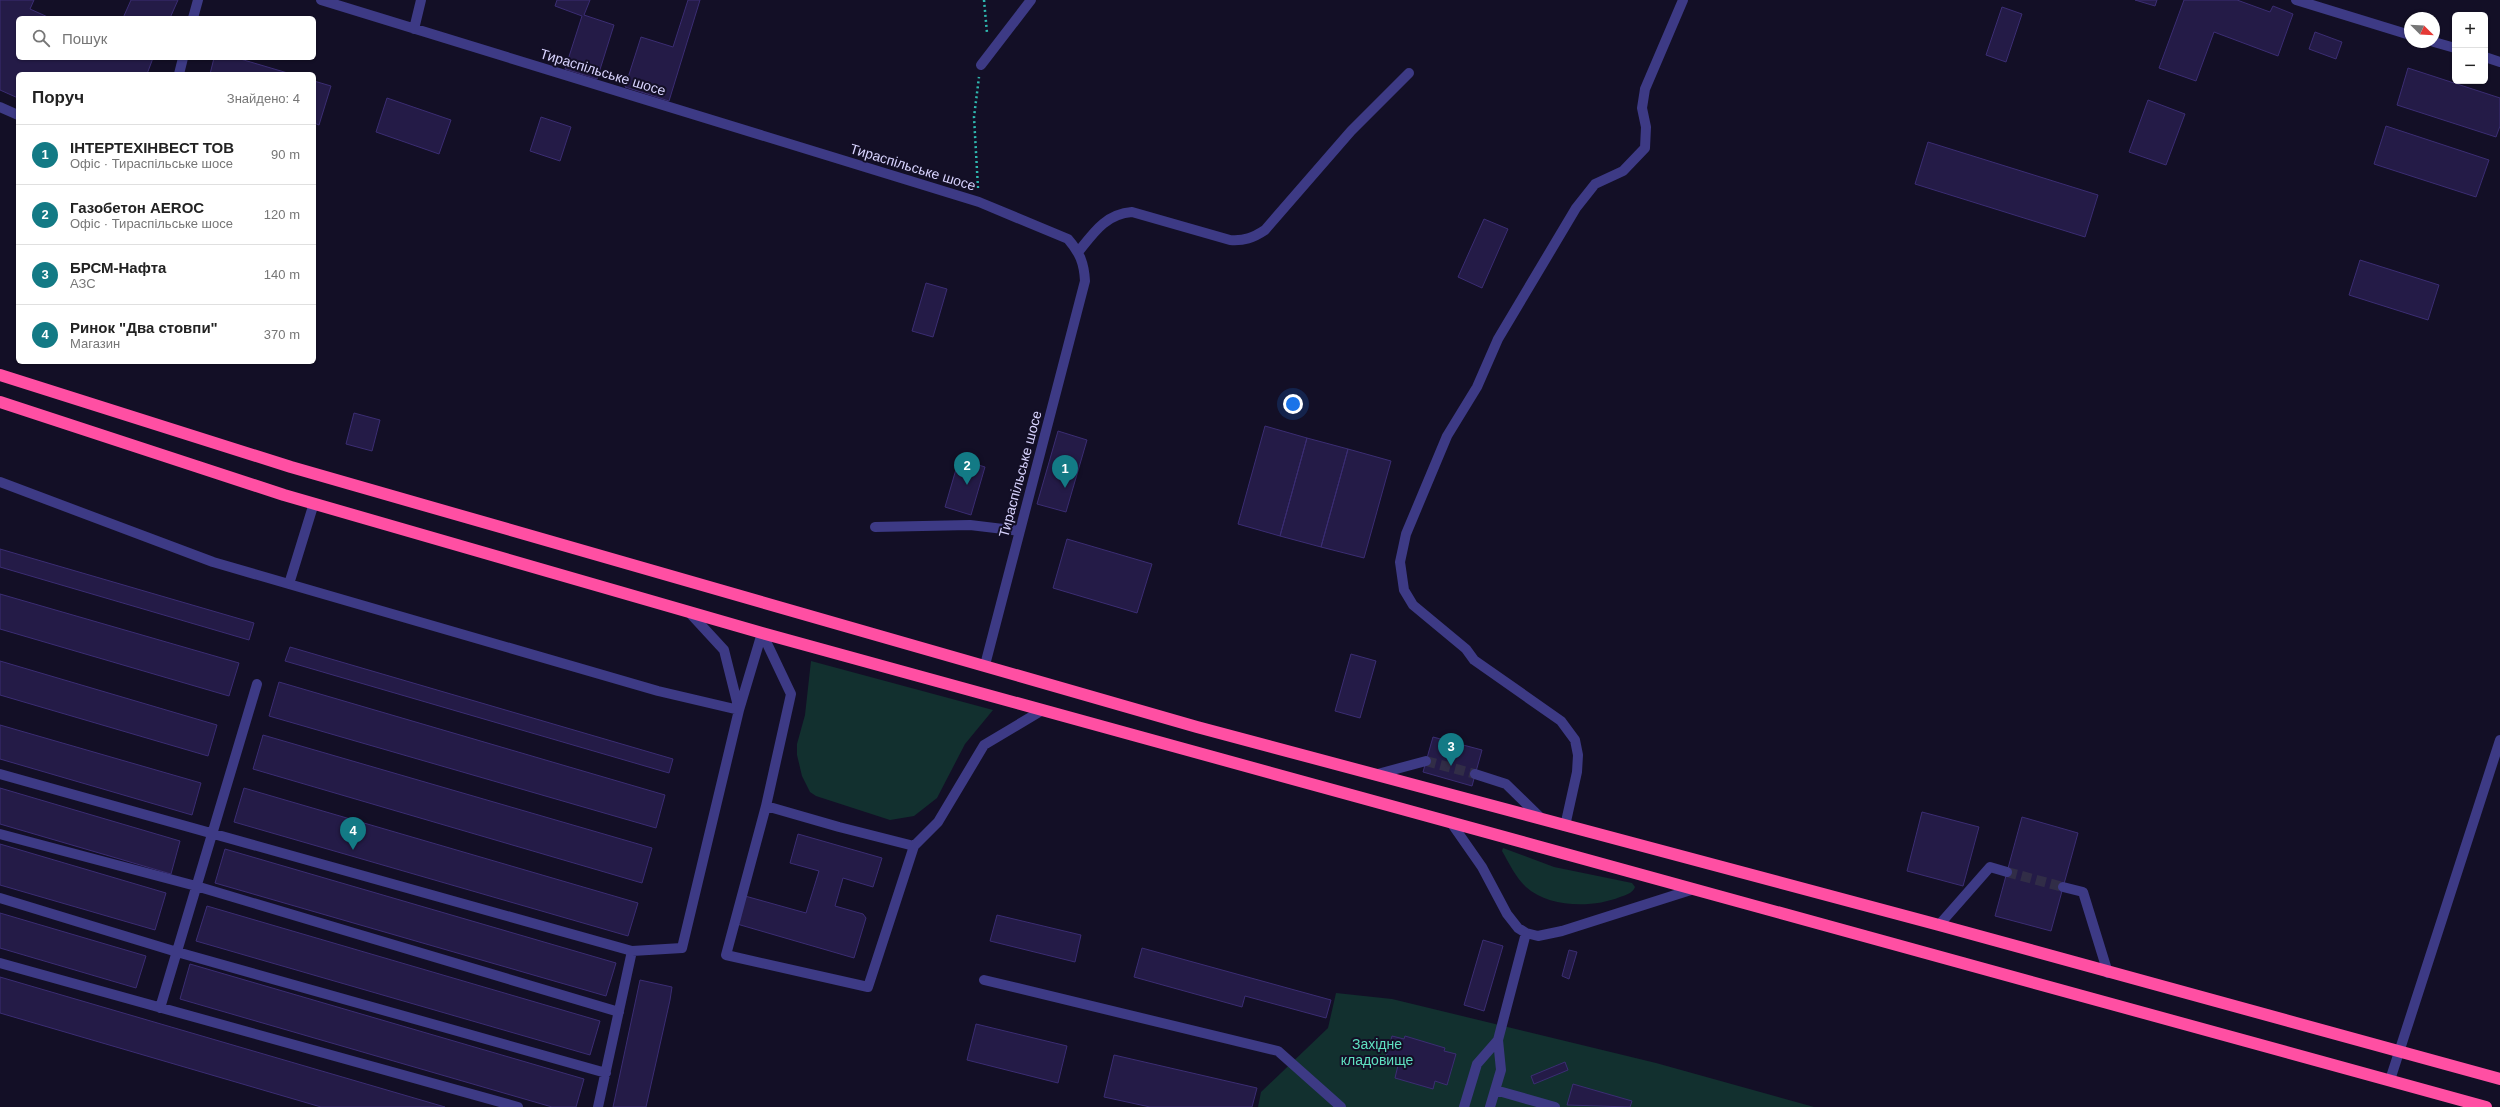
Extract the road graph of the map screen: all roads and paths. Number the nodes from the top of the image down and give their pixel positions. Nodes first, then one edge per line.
1 (198, 0) edge
2 (321, 0) edge
3 (421, 0) edge
4 (984, 0) edge
5 (1031, 0) edge
6 (1683, 0) edge
7 (2296, 0) edge
8 (194, 16) edge
9 (414, 29) junction
10 (2404, 33) edge
11 (987, 36) dead end
12 (2440, 44) edge
13 (2452, 47) edge
14 (2488, 58) edge
15 (182, 60) edge
16 (2500, 62) edge
17 (981, 65) joint
18 (180, 72) edge
19 (1408, 73) dead end
20 (0, 107) edge
21 (16, 114) edge
22 (979, 202) junction
23 (1079, 251) junction
24 (0, 375) edge
25 (0, 402) edge
26 (0, 482) edge
27 (314, 503) junction
28 (875, 527) dead end
29 (1020, 531) junction
30 (289, 584) junction
31 (689, 612) junction
32 (762, 633) junction
33 (985, 665) junction
34 (257, 684) dead end
35 (739, 710) junction
36 (1041, 711) junction
37 (2500, 740) edge
38 (1426, 760) tunnel mouth
39 (0, 774) edge
40 (1475, 774) tunnel mouth
41 (1374, 775) junction
42 (766, 806) junction
43 (1543, 820) junction
44 (1452, 824) junction
45 (1565, 826) junction
46 (212, 833) junction
47 (0, 834) edge
48 (914, 846) junction
49 (2007, 872) tunnel mouth
50 (196, 886) junction
51 (2063, 887) tunnel mouth
52 (1694, 889) junction
53 (0, 898) edge
54 (1939, 925) junction
55 (1526, 933) junction
56 (632, 951) junction
57 (177, 952) junction
58 (0, 964) edge
59 (2108, 973) junction
60 (984, 980) dead end
61 (160, 1008) junction
62 (619, 1012) junction
63 (1498, 1040) junction
64 (2400, 1052) junction
65 (606, 1073) junction
66 (2500, 1079) edge
67 (2390, 1080) junction
68 (1495, 1090) junction
69 (518, 1107) edge
70 (598, 1107) edge
71 (1342, 1107) edge
72 (1464, 1107) edge
73 (1490, 1107) edge
74 (1555, 1107) edge
75 (2486, 1107) edge

1 - 8 street
2 - 9 street, Тираспільське шосе
3 - 9 street
4 - 11 path
5 - 17 street
6 - 45 street
7 - 10 street
9 - 22 street, Тираспільське шосе
12 - 13 street
14 - 16 street
15 - 18 street
17 - 22 path
19 - 23 street
20 - 21 street
22 - 23 street, Тираспільське шосе
23 - 29 street, Тираспільське шосе
24 - 33 highway
25 - 27 highway
26 - 30 street
27 - 30 street
27 - 31 highway
28 - 29 street
29 - 33 street, Тираспільське шосе
30 - 35 street
31 - 32 highway
31 - 35 street
32 - 35 street
32 - 36 highway
32 - 42 street
33 - 41 highway
34 - 46 street
35 - 56 street
36 - 44 highway
36 - 48 street
37 - 64 street
38 - 41 street
39 - 46 street
40 - 43 street
41 - 43 highway
42 - 48 street
42 - 48 street
43 - 45 highway
44 - 52 highway
44 - 55 street
45 - 54 highway
46 - 50 street
46 - 56 street
47 - 50 street
49 - 54 street
50 - 57 street
50 - 62 street
51 - 59 street
52 - 55 street
52 - 67 highway
53 - 57 street
54 - 59 highway
55 - 63 street
56 - 62 street
57 - 61 street
57 - 65 street
58 - 61 street
59 - 64 highway
60 - 71 street
61 - 69 street
62 - 65 street
63 - 68 street
63 - 72 street
64 - 66 highway
64 - 67 street
65 - 70 street
67 - 75 highway
68 - 73 street
68 - 74 street

